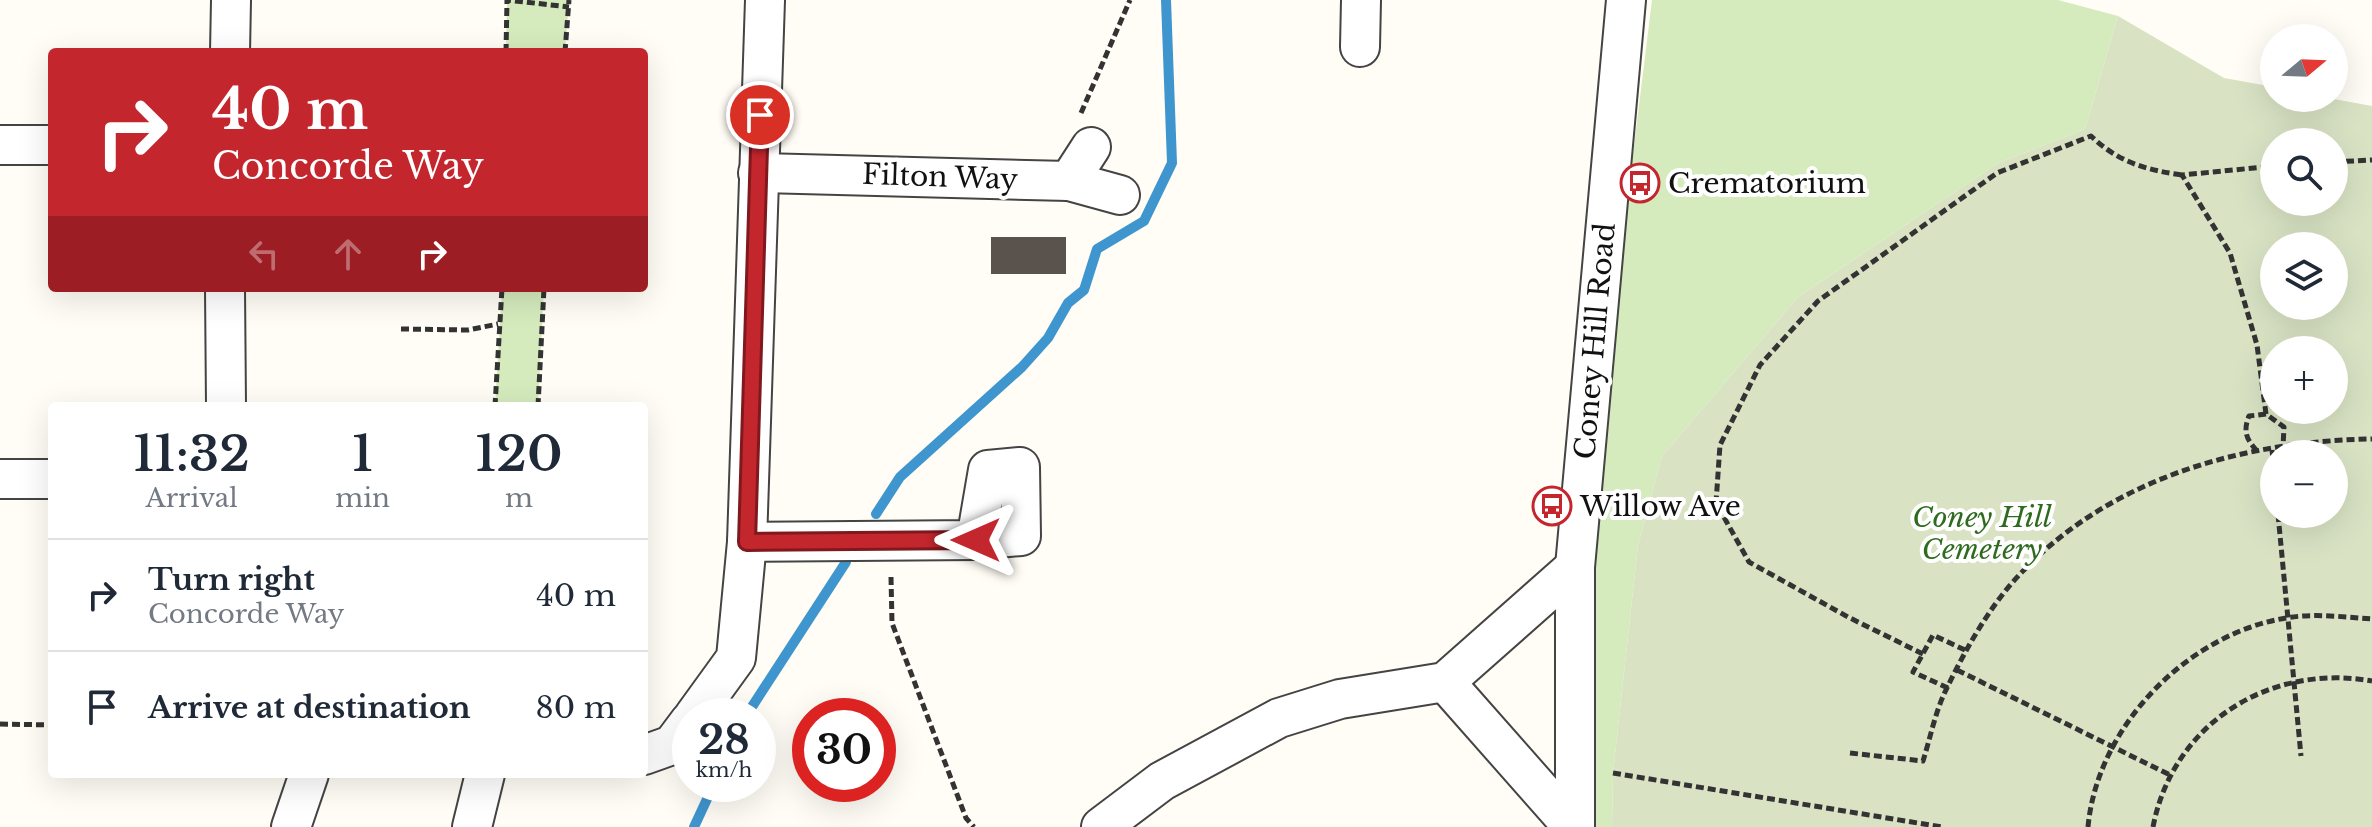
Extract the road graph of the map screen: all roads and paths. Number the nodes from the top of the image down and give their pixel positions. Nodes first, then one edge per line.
1 (231, 0) edge
2 (765, 0) edge
3 (1130, 0) edge
4 (1361, 0) edge
5 (1626, 0) edge
6 (569, 4) edge
7 (1360, 47) dead end
8 (230, 48) edge
9 (506, 48) edge
10 (565, 48) edge
11 (0, 145) edge
12 (48, 145) edge
13 (1091, 147) joint
14 (2372, 160) edge
15 (2348, 161) edge
16 (2260, 167) edge
17 (758, 173) junction
18 (2182, 175) junction
19 (1069, 181) junction
20 (1120, 195) dead end
21 (225, 292) edge
22 (502, 292) edge
23 (544, 292) edge
24 (498, 324) junction
25 (401, 329) dead end
26 (2260, 368) edge
27 (226, 402) edge
28 (495, 402) edge
29 (538, 402) edge
30 (2260, 415) edge
31 (2372, 439) edge
32 (2348, 441) edge
33 (2258, 451) joint
34 (0, 479) edge
35 (48, 479) edge
36 (2279, 528) edge
37 (889, 540) junction
38 (976, 540) dead end
39 (747, 542) junction
40 (1575, 567) junction
41 (2287, 618) junction
42 (2372, 619) edge
43 (1967, 651) junction
44 (1923, 654) junction
45 (1957, 670) junction
46 (2293, 681) junction
47 (2372, 681) edge
48 (1445, 682) junction
49 (1948, 688) junction
50 (707, 698) edge
51 (0, 724) edge
52 (48, 725) edge
53 (672, 745) edge
54 (2114, 746) junction
55 (1850, 753) dead end
56 (648, 754) edge
57 (2301, 756) dead end
58 (1613, 773) dead end
59 (2170, 775) junction
60 (308, 778) edge
61 (484, 778) edge
62 (291, 827) edge
63 (472, 827) edge
64 (974, 827) edge
65 (1101, 827) edge
66 (1574, 827) edge
67 (1942, 827) edge
68 (2088, 827) edge
69 (2153, 827) edge

1 - 8 street
2 - 17 street
3 - 13 path
4 - 7 street
5 - 40 street, Coney Hill Road
6 - 9 path
6 - 10 path
11 - 12 street
13 - 19 street
14 - 15 path
16 - 18 path
17 - 19 street, Filton Way
17 - 39 street
18 - 26 path
18 - 44 path
19 - 20 street, Filton Way
21 - 27 street
22 - 24 path
23 - 29 path
24 - 25 path
24 - 28 path
30 - 33 path
31 - 32 path
33 - 43 path
34 - 35 street
36 - 41 path
37 - 38 street
37 - 39 street
37 - 64 path
39 - 50 street
40 - 48 street
40 - 66 street, Coney Hill Road
41 - 42 path
41 - 46 path
41 - 54 path
43 - 44 path
43 - 45 path
44 - 49 path
45 - 49 path
45 - 54 path
46 - 47 path
46 - 57 path
46 - 59 path
48 - 65 street
48 - 66 street
49 - 55 path
51 - 52 path
53 - 56 street
54 - 59 path
54 - 68 path
58 - 67 path
59 - 69 path
60 - 62 street
61 - 63 street

